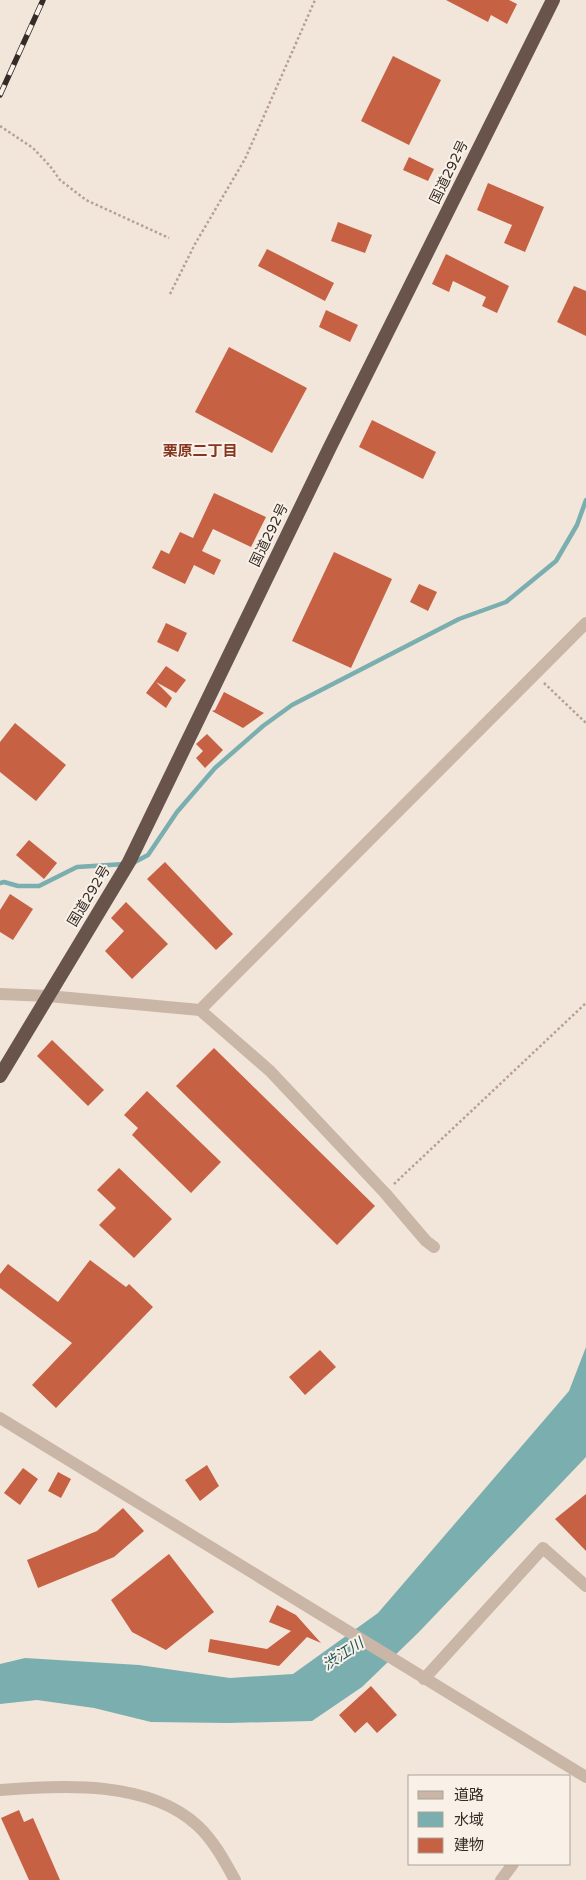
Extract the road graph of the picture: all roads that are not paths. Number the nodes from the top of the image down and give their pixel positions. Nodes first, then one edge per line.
1 (553, 0) edge
2 (586, 623) edge
3 (0, 994) edge
4 (48, 996) junction
5 (200, 1010) junction
6 (0, 1076) edge
7 (434, 1247) dead end
8 (0, 1418) edge
9 (586, 1586) edge
10 (424, 1679) junction
11 (570, 1772) edge
12 (586, 1777) edge
13 (0, 1790) edge
14 (512, 1865) edge
15 (235, 1880) edge
16 (501, 1880) edge

1 - 4 highway, 国道292号
2 - 5 street
3 - 4 street
4 - 5 street
4 - 6 highway, 国道292号
5 - 7 street
8 - 10 street
9 - 10 street
10 - 11 street
11 - 12 street
13 - 15 street
14 - 16 street

